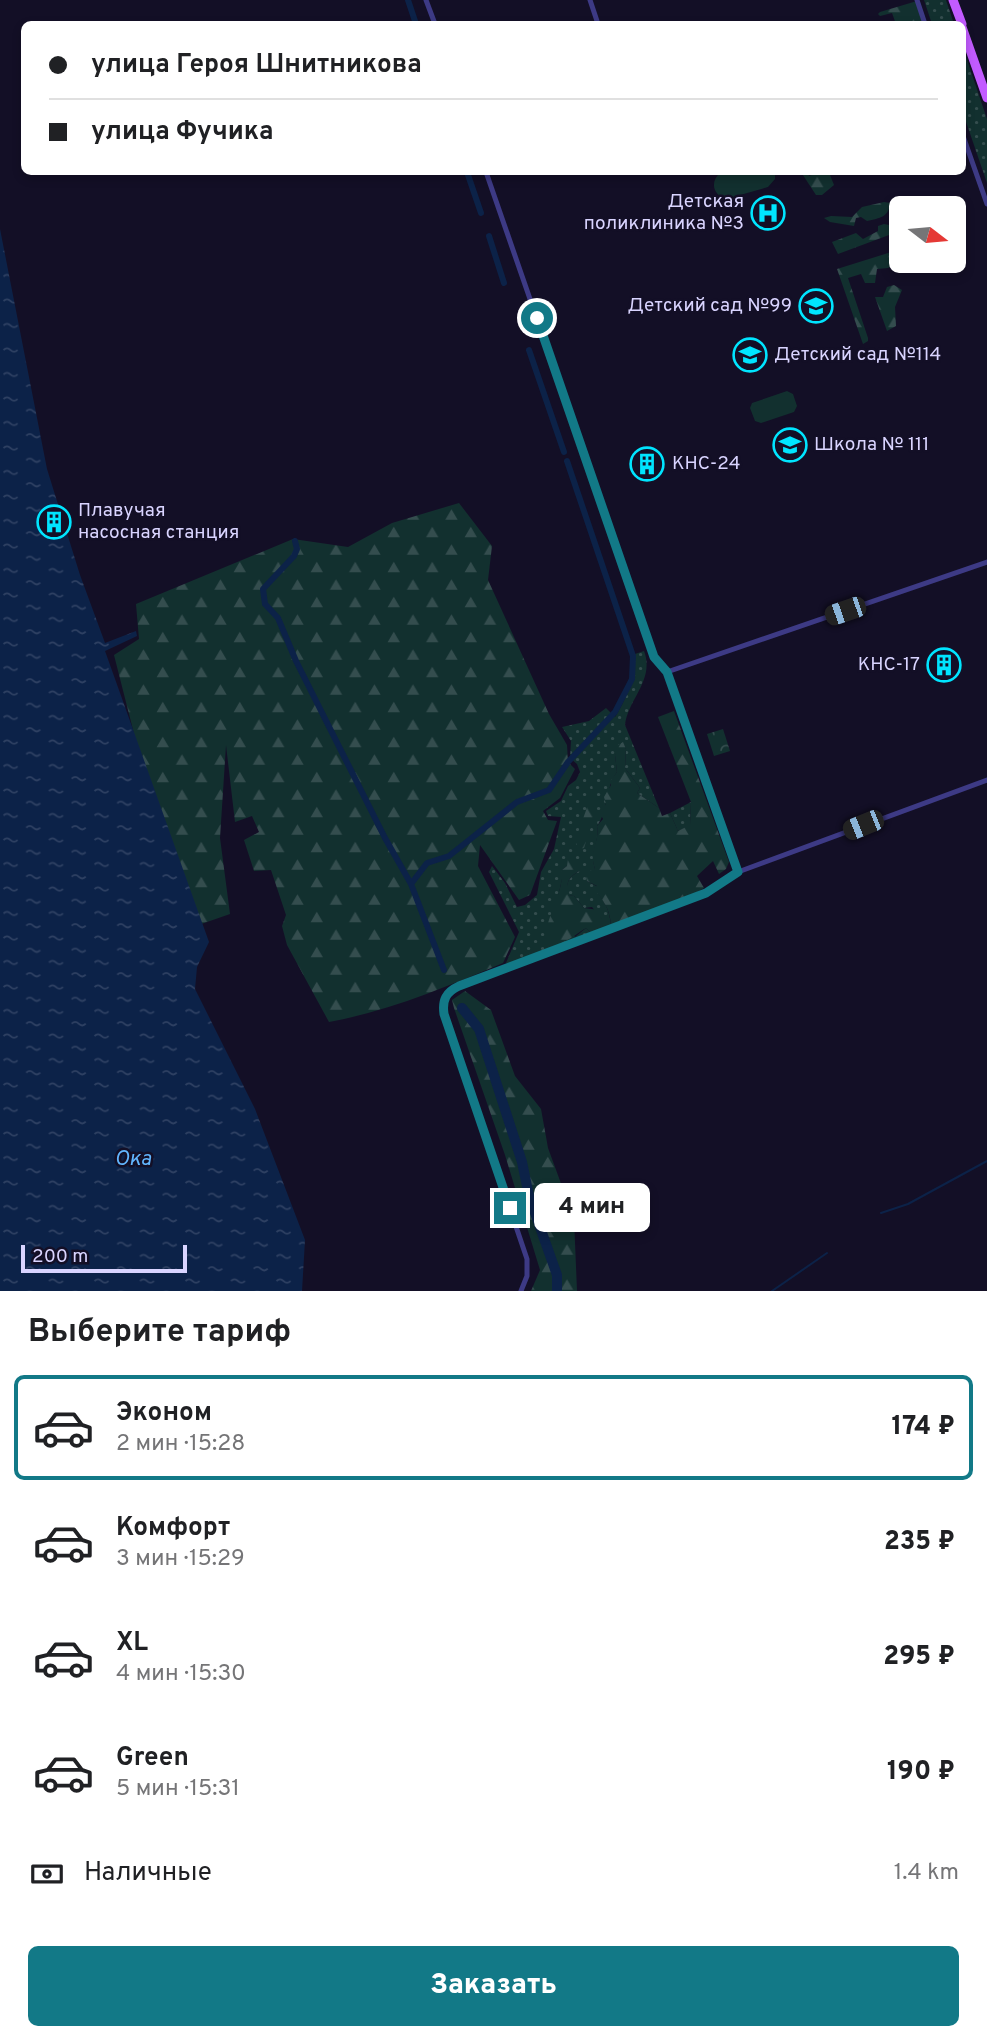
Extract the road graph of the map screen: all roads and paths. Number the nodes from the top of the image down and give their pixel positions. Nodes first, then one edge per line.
1 (426, 0) edge
2 (590, 0) edge
3 (917, 0) edge
4 (953, 0) edge
5 (434, 21) edge
6 (597, 21) edge
7 (924, 21) edge
8 (960, 21) edge
9 (966, 38) edge
10 (987, 98) edge
11 (966, 144) edge
12 (487, 175) edge
13 (987, 204) edge
14 (987, 562) edge
15 (667, 672) junction
16 (987, 780) edge
17 (738, 872) junction
18 (521, 1291) edge

1 - 5 street
2 - 6 street
3 - 7 street
4 - 8 main road
9 - 10 main road
11 - 13 street
12 - 15 street
14 - 15 street
15 - 17 street
16 - 17 street
17 - 18 street

